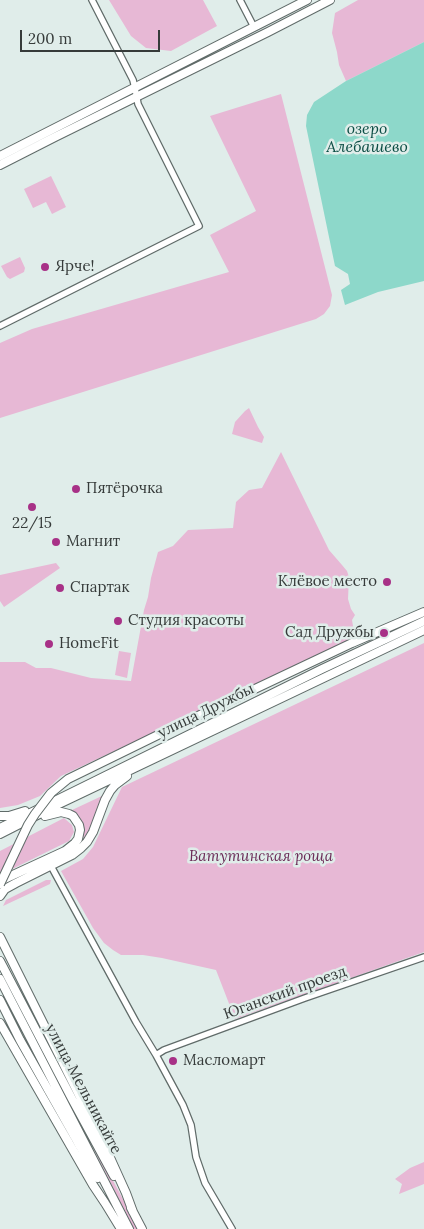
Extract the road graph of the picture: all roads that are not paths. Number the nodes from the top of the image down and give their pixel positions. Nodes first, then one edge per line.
1 (92, 0) edge
2 (240, 0) edge
3 (307, 0) edge
4 (330, 0) edge
5 (254, 27) junction
6 (136, 88) junction
7 (137, 96) junction
8 (0, 156) edge
9 (0, 166) edge
10 (0, 326) edge
11 (424, 612) edge
12 (424, 622) edge
13 (424, 630) edge
14 (156, 758) junction
15 (57, 800) junction
16 (0, 816) edge
17 (14, 827) junction
18 (0, 828) edge
19 (0, 834) edge
20 (51, 866) junction
21 (0, 882) edge
22 (0, 896) edge
23 (0, 937) edge
24 (424, 956) edge
25 (0, 961) edge
26 (0, 979) edge
27 (0, 1000) edge
28 (0, 1023) edge
29 (156, 1055) junction
30 (68, 1101) junction
31 (134, 1212) junction
32 (124, 1218) junction
33 (121, 1229) edge
34 (129, 1229) edge
35 (142, 1229) edge
36 (232, 1229) edge

1 - 6 street
2 - 5 street
3 - 5 main road
4 - 7 main road
5 - 6 main road
6 - 7 street
6 - 8 main road
7 - 9 main road
7 - 10 street
11 - 21 main road, bridge
12 - 15 main road, улица Дружбы
13 - 14 main road, улица Дружбы
14 - 17 main road, улица Дружбы
14 - 20 main road
15 - 16 main road
15 - 18 main road, улица Дружбы
17 - 19 main road, улица Дружбы
17 - 21 main road
20 - 22 main road
20 - 29 street
23 - 31 main road
24 - 29 street, Юганский проезд
25 - 30 main road, улица Мельникайте
26 - 30 main road, улица Мельникайте
27 - 32 main road
28 - 33 main road
29 - 36 street
30 - 31 main road, улица Мельникайте
30 - 32 main road, улица Мельникайте
31 - 35 main road, улица Мельникайте
32 - 34 main road, улица Мельникайте

